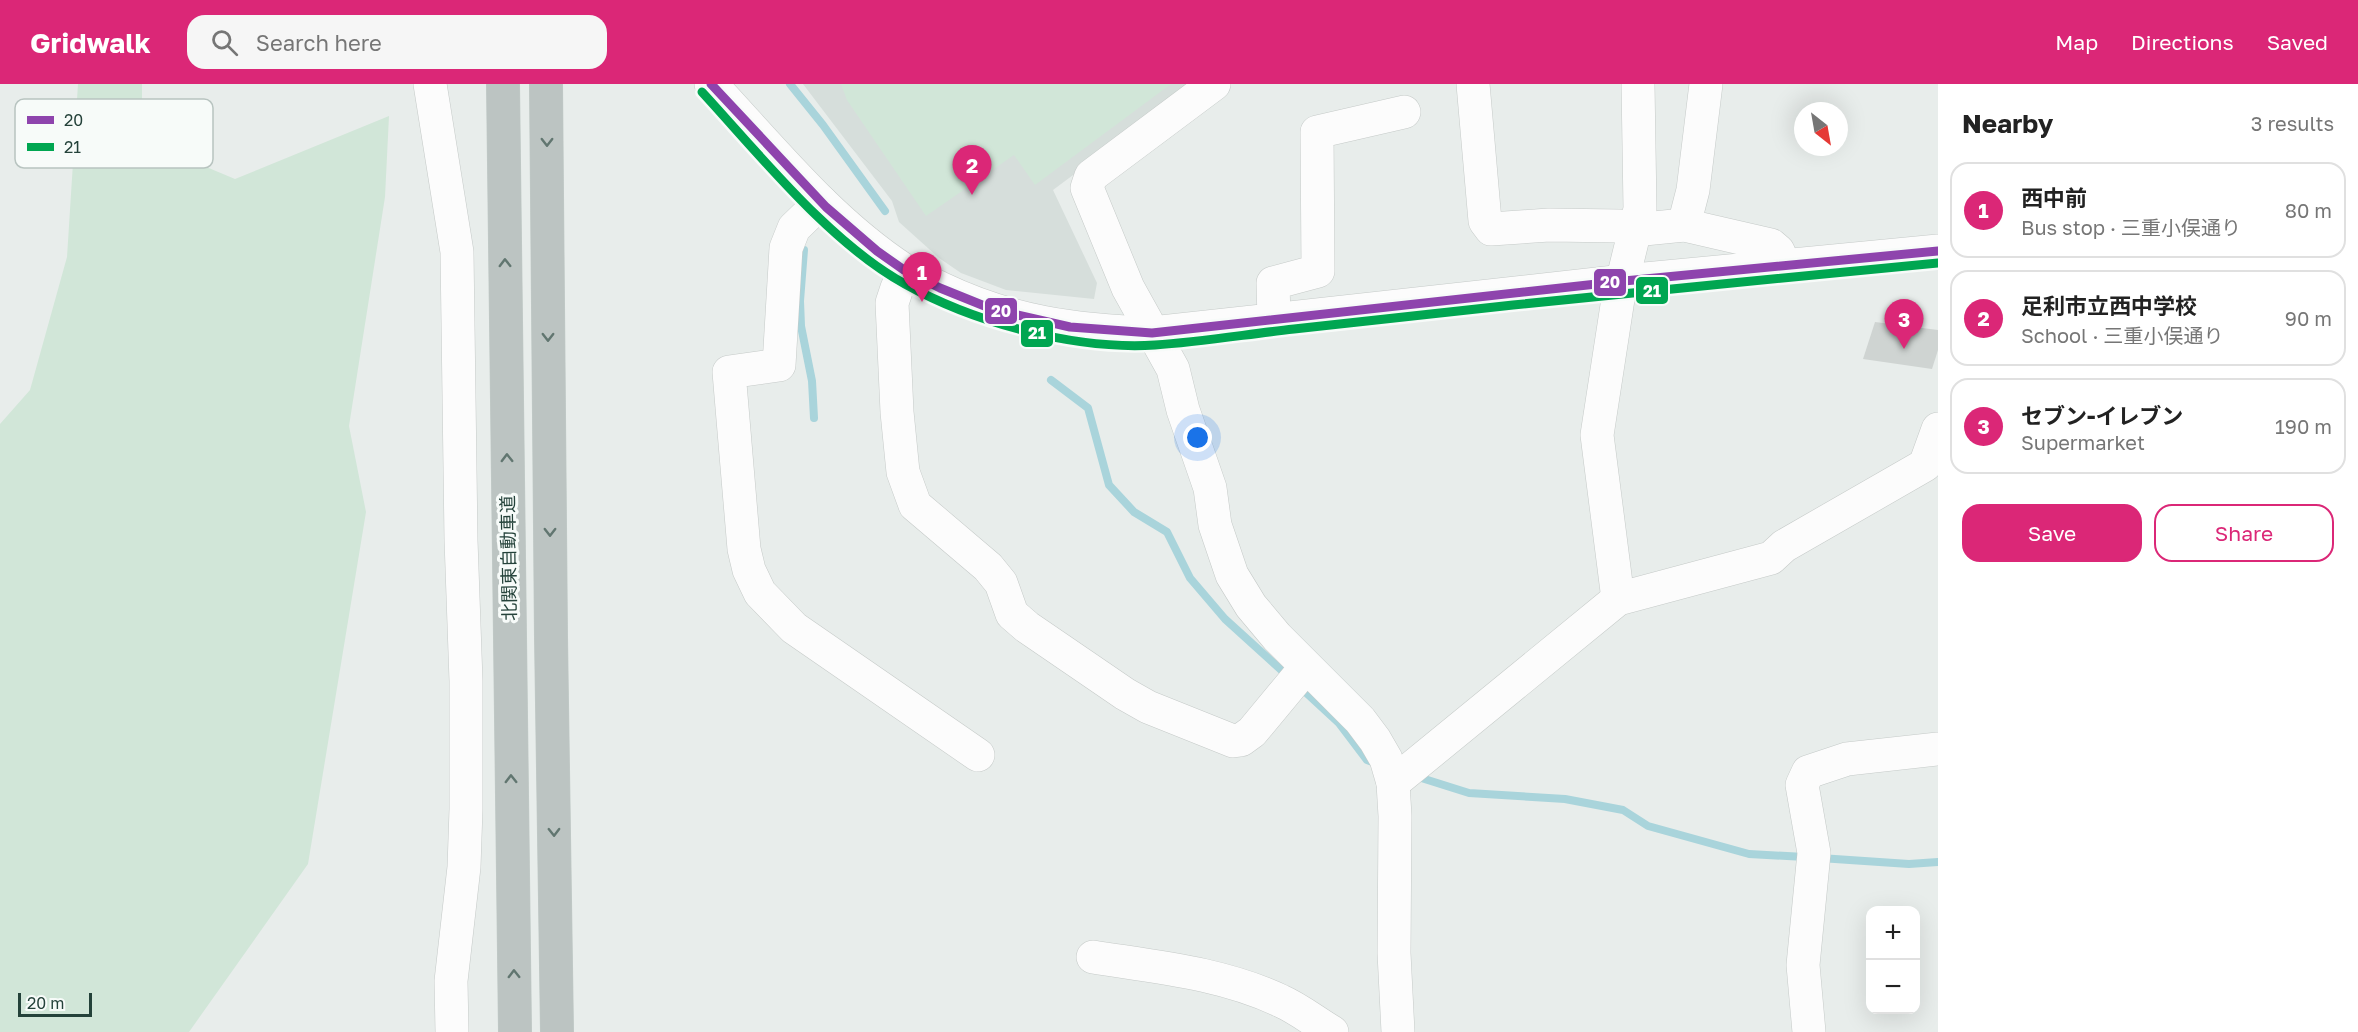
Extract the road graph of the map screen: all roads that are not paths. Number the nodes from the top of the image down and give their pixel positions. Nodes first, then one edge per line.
1 (430, 84) edge
2 (503, 84) edge
3 (546, 84) edge
4 (711, 84) edge
5 (1214, 84) edge
6 (1473, 84) edge
7 (1638, 84) edge
8 (1706, 84) edge
9 (1404, 112) dead end
10 (821, 202) junction
11 (1684, 225) junction
12 (1634, 230) junction
13 (1938, 251) edge
14 (1899, 256) junction
15 (1785, 266) junction
16 (1938, 269) edge
17 (905, 271) junction
18 (1624, 281) junction
19 (1274, 320) junction
20 (1152, 333) junction
21 (1938, 429) edge
22 (1618, 599) junction
23 (1306, 667) junction
24 (1938, 749) edge
25 (978, 755) dead end
26 (1393, 783) junction
27 (1093, 957) dead end
28 (452, 1032) edge
29 (515, 1032) edge
30 (557, 1032) edge
31 (1332, 1032) edge
32 (1398, 1032) edge
33 (1809, 1032) edge

1 - 28 street
29 -> 2 highway, 北関東自動車道
3 -> 30 highway
4 - 10 street
5 - 20 street
6 - 12 street
7 - 12 street
8 - 11 street
9 - 19 street
10 - 17 street
10 - 25 street
11 - 12 street
11 - 15 street
12 - 18 street
13 - 14 street
14 - 15 street
14 - 16 street
15 - 18 street
17 - 20 street
17 - 23 street
18 - 19 street
18 - 22 street
19 - 20 street
20 - 23 street
21 - 22 street
22 - 26 street
23 - 26 street
24 - 33 street
26 - 32 street
27 - 31 street

